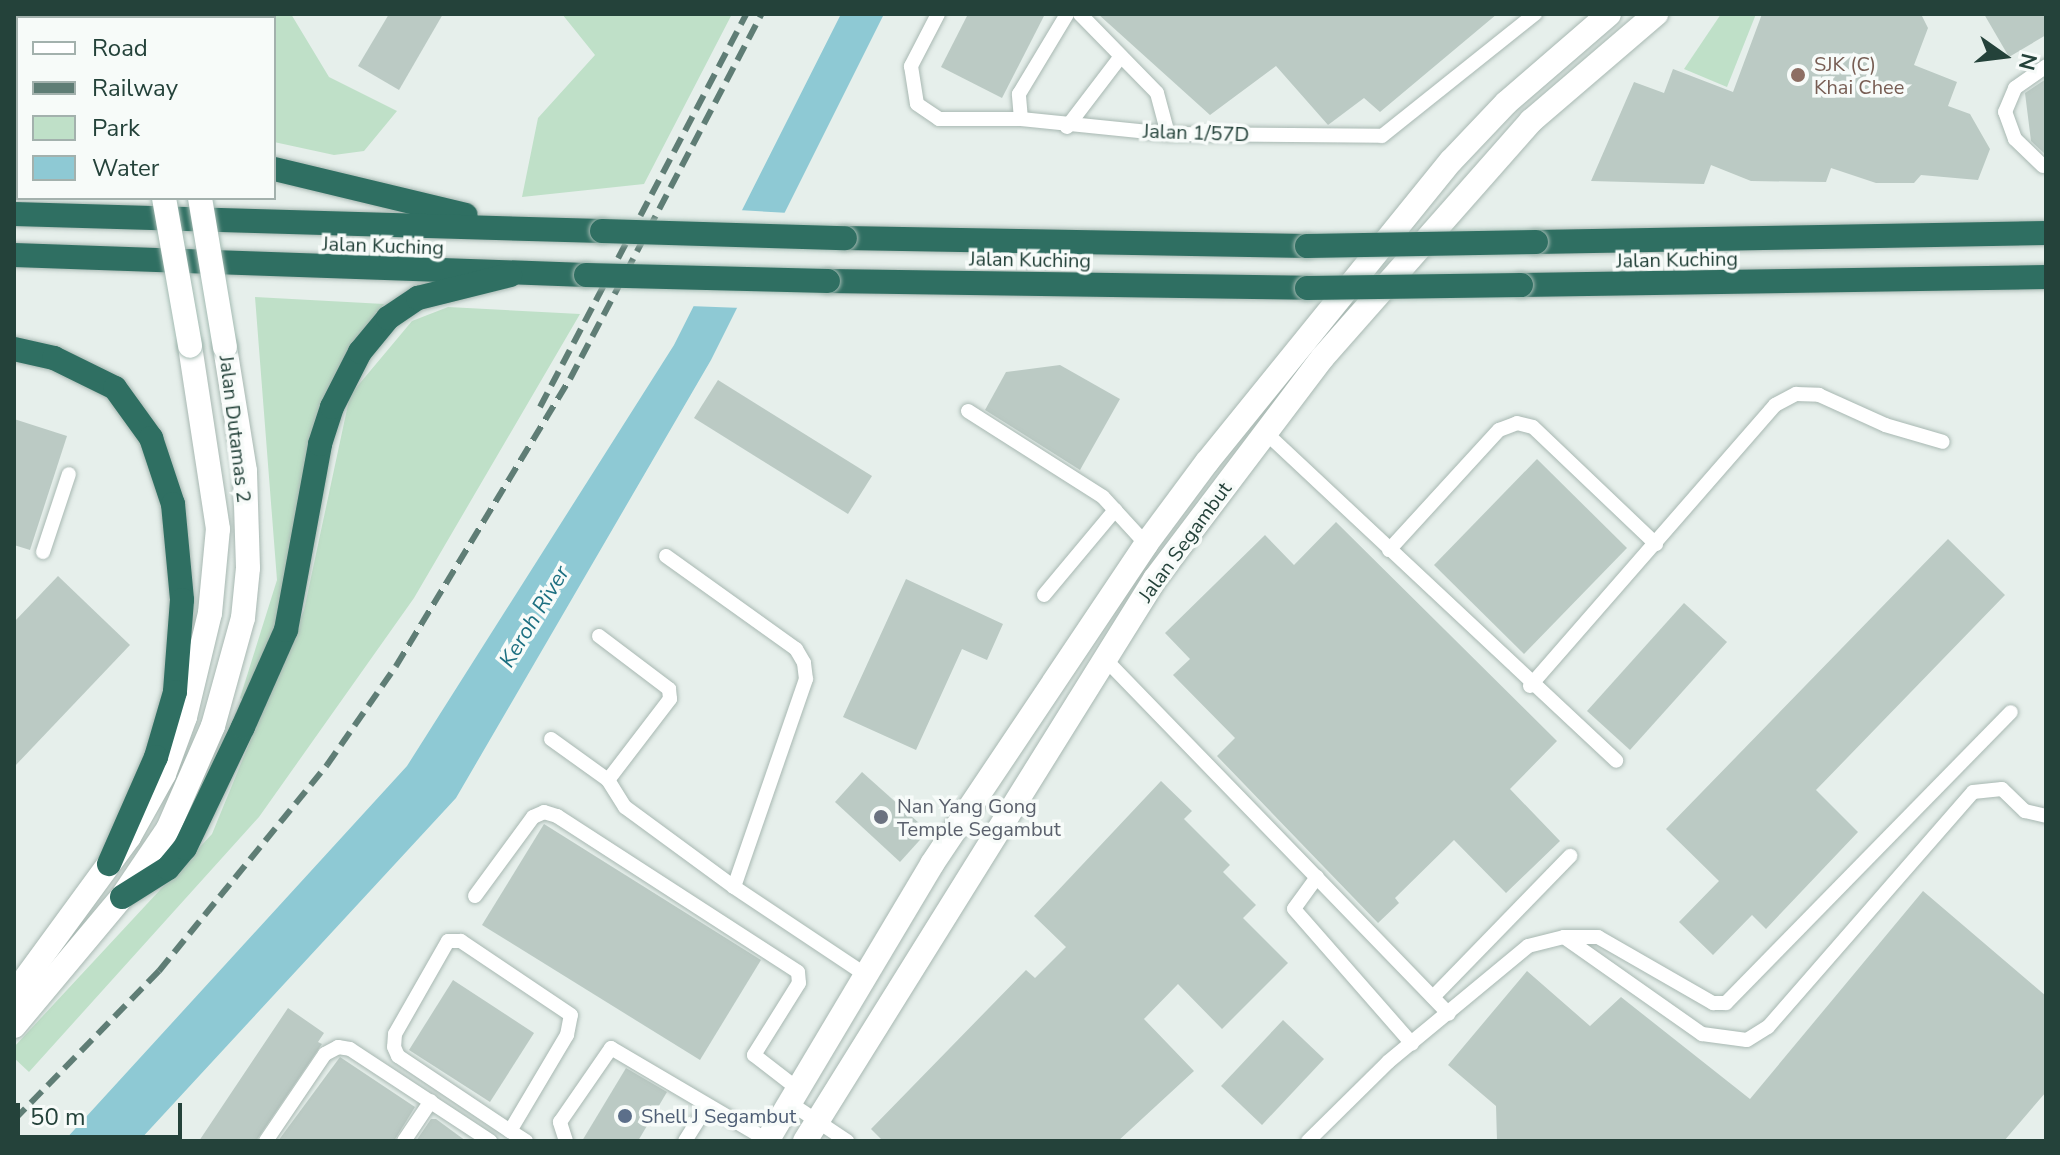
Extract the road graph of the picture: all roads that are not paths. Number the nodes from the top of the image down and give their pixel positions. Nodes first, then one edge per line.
1 (938, 14) edge
2 (1067, 14) edge
3 (1080, 14) edge
4 (1535, 14) edge
5 (1609, 14) edge
6 (1656, 14) edge
7 (1121, 56) junction
8 (2046, 66) edge
9 (1021, 119) junction
10 (1067, 127) junction
11 (1168, 134) junction
12 (276, 169) edge
13 (2045, 169) edge
14 (164, 200) edge
15 (200, 200) edge
16 (14, 214) edge
17 (527, 227) junction
18 (2046, 233) edge
19 (14, 255) edge
20 (510, 275) junction
21 (2046, 277) edge
22 (14, 349) edge
23 (968, 411) dead end
24 (1265, 432) junction
25 (1943, 442) dead end
26 (69, 474) dead end
27 (1115, 510) junction
28 (246, 535) junction
29 (1146, 544) junction
30 (1656, 544) junction
31 (1389, 550) junction
32 (43, 552) dead end
33 (666, 556) dead end
34 (1044, 595) dead end
35 (599, 636) dead end
36 (1105, 659) junction
37 (1530, 686) junction
38 (2011, 712) dead end
39 (551, 739) dead end
40 (1616, 761) dead end
41 (160, 766) junction
42 (608, 780) junction
43 (2046, 816) edge
44 (1570, 856) dead end
45 (109, 864) joint
46 (1317, 877) junction
47 (734, 887) junction
48 (475, 896) dead end
49 (122, 897) junction
50 (1564, 937) junction
51 (866, 975) junction
52 (14, 994) edge
53 (1433, 997) junction
54 (1449, 1014) junction
55 (14, 1026) edge
56 (1412, 1044) junction
57 (794, 1096) junction
58 (431, 1101) junction
59 (707, 1106) junction
60 (818, 1120) junction
61 (510, 1131) junction
62 (266, 1141) edge
63 (404, 1141) edge
64 (490, 1141) edge
65 (526, 1141) edge
66 (566, 1141) edge
67 (685, 1141) edge
68 (767, 1141) edge
69 (805, 1141) edge
70 (847, 1141) edge
71 (1308, 1141) edge

1 - 9 lane, Jalan 1/57D
2 - 9 lane
3 - 7 lane
4 - 11 lane, Jalan 1/57D
5 - 29 main road, Jalan Segambut
6 - 24 main road, Jalan Segambut
7 - 10 lane
7 - 11 lane
8 - 13 lane
9 - 10 lane, Jalan 1/57D
10 - 11 lane, Jalan 1/57D
12 - 17 highway
14 - 41 main road, Jalan Dutamas 2, bridge
15 - 28 main road, Jalan Dutamas 2, bridge
16 - 17 highway, Jalan Kuching
17 - 18 highway, Jalan Kuching, bridge
19 - 20 highway, Jalan Kuching
20 - 21 highway, Jalan Kuching, bridge
20 - 49 highway
22 - 41 highway
23 - 27 lane
24 - 31 lane
24 - 36 main road, Jalan Segambut
25 - 30 lane
26 - 32 lane
27 - 29 lane
27 - 34 lane
28 - 41 main road
28 - 49 main road, Jalan Dutamas 2
29 - 51 main road, Jalan Segambut
30 - 31 lane
30 - 37 lane
31 - 37 lane
33 - 47 lane
35 - 42 lane
36 - 46 lane
36 - 60 main road, Jalan Segambut
37 - 40 lane
38 - 50 lane
39 - 42 lane
41 - 45 highway
42 - 47 lane
43 - 50 lane
44 - 53 lane
45 - 52 main road
46 - 53 lane
46 - 56 lane
47 - 51 lane
48 - 57 lane
49 - 55 main road, Jalan Dutamas 2
50 - 54 lane
51 - 57 main road, Jalan Segambut
53 - 54 lane
54 - 56 lane
56 - 71 lane
57 - 60 lane
57 - 68 main road, Jalan Segambut
58 - 62 lane
58 - 63 lane
58 - 64 lane
59 - 66 lane
59 - 67 lane
59 - 68 lane
60 - 69 main road, Jalan Segambut
60 - 70 lane
61 - 61 lane
61 - 65 lane

